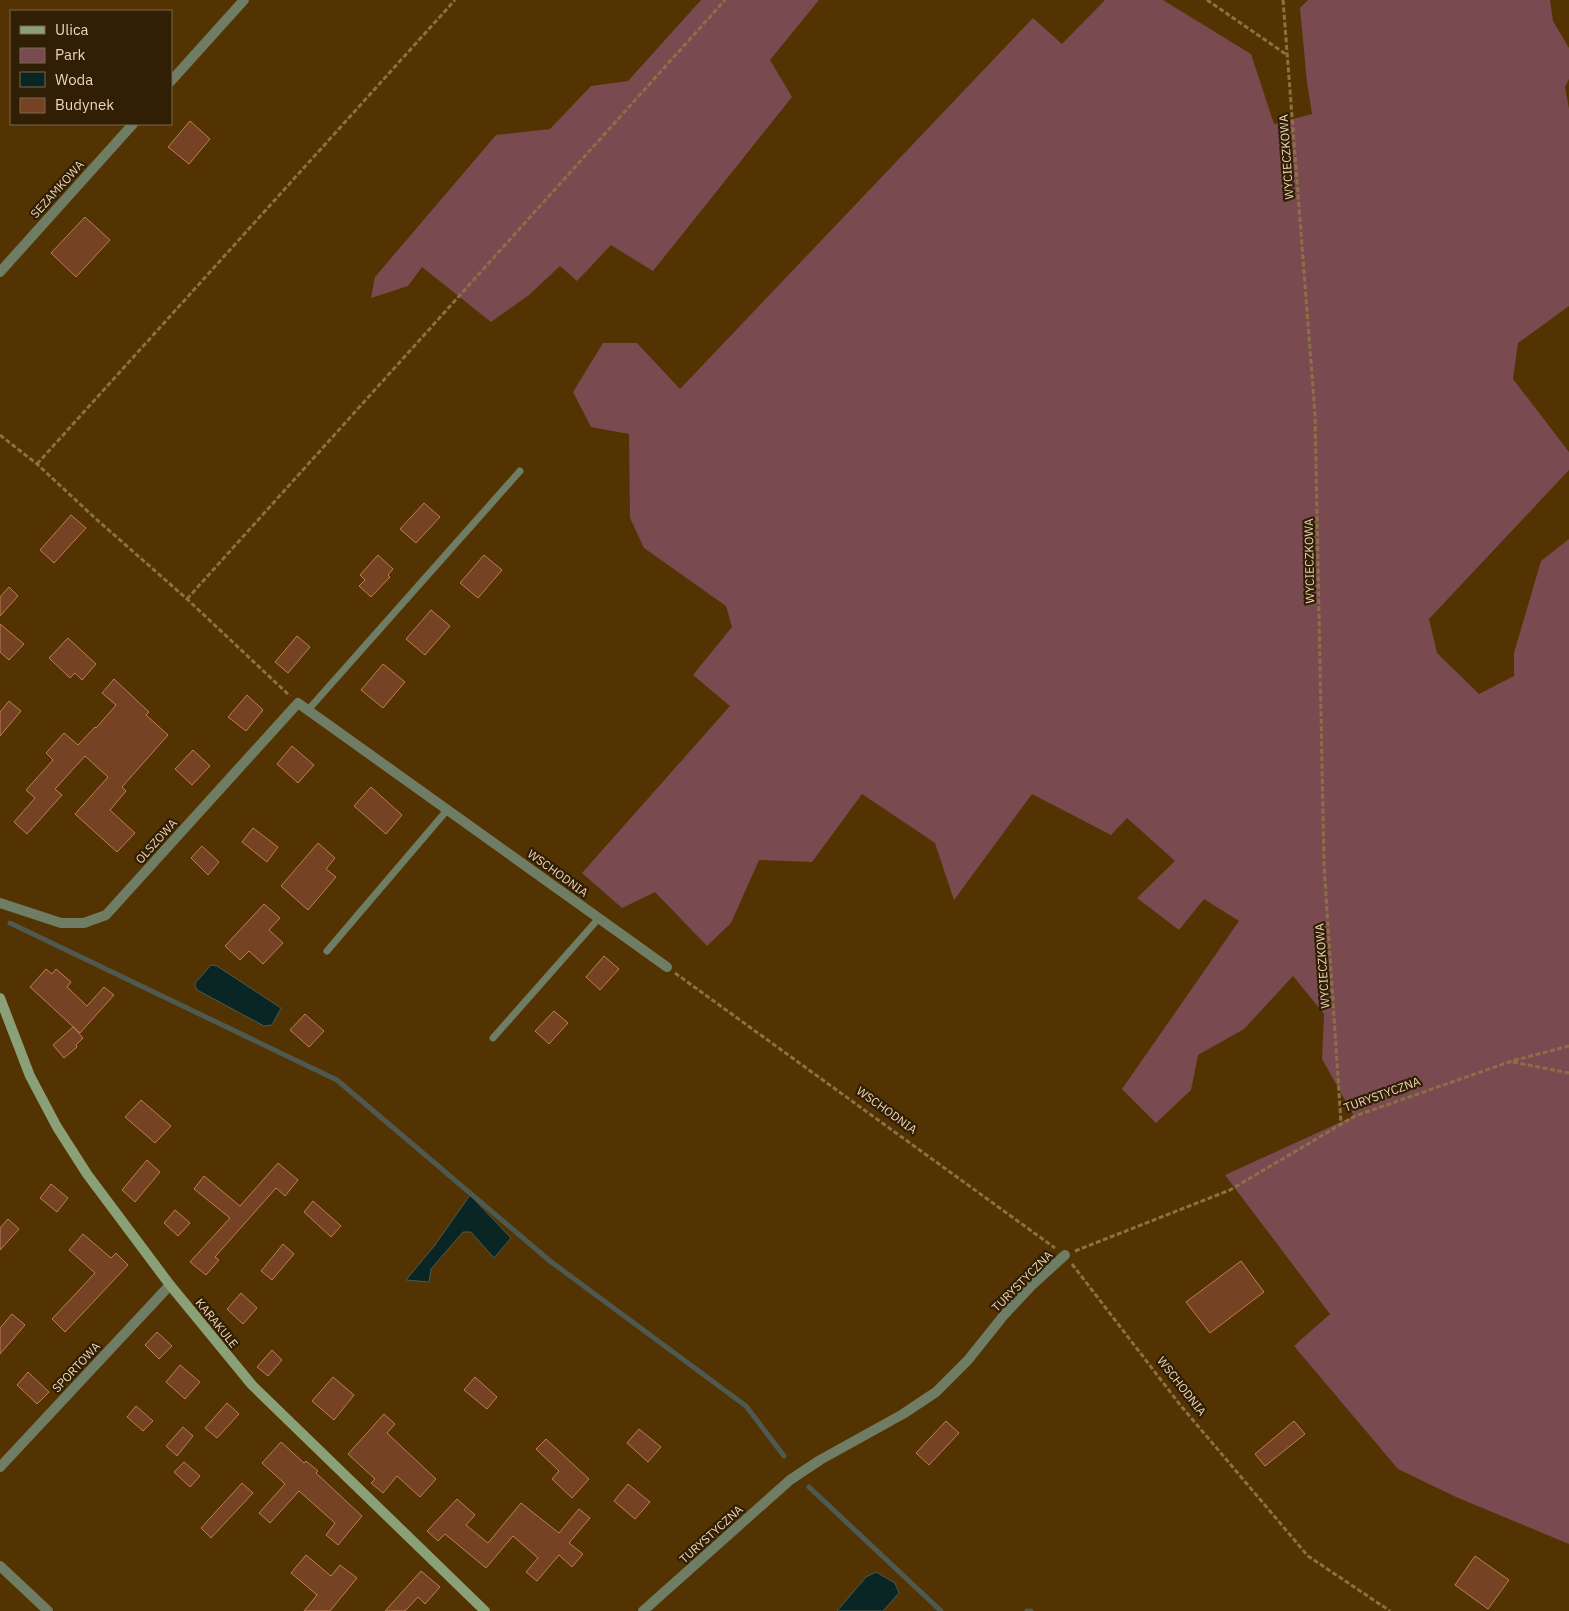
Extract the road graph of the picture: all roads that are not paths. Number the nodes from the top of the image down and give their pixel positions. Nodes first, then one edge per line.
1 (244, 0) edge
2 (172, 80) edge
3 (132, 125) edge
4 (0, 272) edge
5 (520, 471) dead end
6 (298, 703) joint
7 (308, 710) junction
8 (448, 809) junction
9 (0, 903) edge
10 (599, 918) junction
11 (327, 950) dead end
12 (667, 967) road end
13 (0, 998) edge
14 (493, 1038) dead end
15 (1065, 1255) road end
16 (170, 1285) junction
17 (0, 1467) edge
18 (0, 1566) edge
19 (48, 1611) edge
20 (485, 1611) edge
21 (643, 1611) edge

1 - 2 street
3 - 4 street, SEZAMKOWA
5 - 7 lane
6 - 7 street, WSCHODNIA
6 - 9 street, OLSZOWA
7 - 8 street, WSCHODNIA
8 - 10 street, WSCHODNIA
8 - 11 lane
10 - 12 street, WSCHODNIA
10 - 14 lane
13 - 16 street, KARAKULE
15 - 21 street, TURYSTYCZNA
16 - 17 street, SPORTOWA
16 - 20 street, KARAKULE
18 - 19 street

